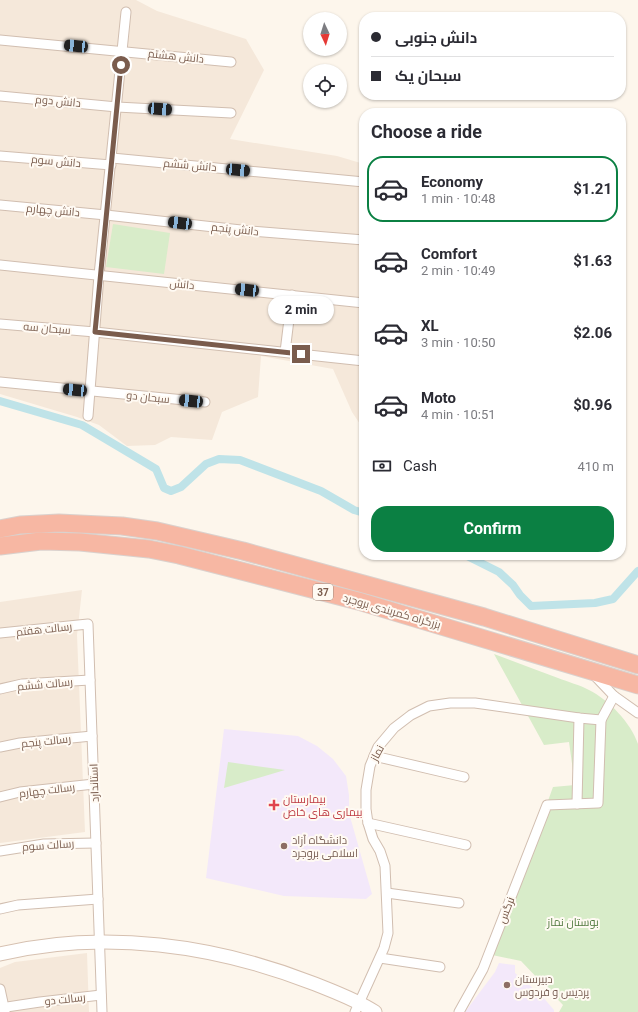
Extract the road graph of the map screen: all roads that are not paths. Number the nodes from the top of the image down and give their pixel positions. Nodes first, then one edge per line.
1 (126, 12) dead end
2 (0, 40) edge
3 (122, 51) junction
4 (231, 62) dead end
5 (0, 96) edge
6 (116, 107) junction
7 (231, 113) dead end
8 (0, 156) edge
9 (112, 162) junction
10 (359, 182) edge
11 (0, 205) edge
12 (106, 215) junction
13 (359, 240) edge
14 (0, 265) edge
15 (99, 275) junction
16 (292, 295) junction
17 (359, 302) edge
18 (0, 324) edge
19 (95, 332) junction
20 (285, 352) junction
21 (359, 360) edge
22 (0, 382) edge
23 (90, 391) junction
24 (205, 402) dead end
25 (88, 416) dead end
26 (0, 529) edge
27 (0, 546) edge
28 (88, 624) joint
29 (0, 633) edge
30 (638, 665) edge
31 (590, 671) junction
32 (90, 680) junction
33 (638, 685) edge
34 (0, 689) edge
35 (614, 696) junction
36 (638, 713) edge
37 (579, 718) junction
38 (601, 720) junction
39 (92, 736) junction
40 (0, 747) edge
41 (374, 756) junction
42 (464, 777) dead end
43 (94, 784) junction
44 (0, 797) edge
45 (577, 804) junction
46 (368, 823) junction
47 (96, 843) junction
48 (466, 845) dead end
49 (0, 851) edge
50 (387, 893) junction
51 (98, 898) junction
52 (460, 903) dead end
53 (0, 909) edge
54 (99, 942) junction
55 (0, 954) edge
56 (380, 958) junction
57 (440, 967) dead end
58 (0, 989) edge
59 (101, 995) junction
60 (357, 1008) edge
61 (3, 1009) edge
62 (102, 1012) edge
63 (375, 1012) edge
64 (459, 1012) edge

1 - 3 street
2 - 3 street, دانش هشتم
3 - 4 street, دانش هشتم
3 - 6 street
5 - 6 street, دانش دوم
6 - 7 street, دانش دوم
6 - 9 street
8 - 9 street, دانش سوم
9 - 10 street, دانش ششم
9 - 12 street
11 - 12 street, دانش چهارم
12 - 13 street, دانش پنجم
12 - 15 street
14 - 15 street, دانش
15 - 16 street, دانش
15 - 19 street
16 - 17 street, دانش
16 - 20 street
18 - 19 street, سبحان سه
19 - 20 street, سبحان سه
19 - 23 street
20 - 21 street, سبحان سه
22 - 23 street, سبحان دو
23 - 24 street, سبحان دو
23 - 25 street
26 - 30 highway, بزرگراه کمربندی بروجرد / 37
27 - 31 highway, بزرگراه کمربندی بروجرد / 37
28 - 29 street, رسالت هفتم
28 - 32 street, استاندارد
31 - 33 highway, بزرگراه کمربندی بروجرد / 37
31 - 35 street
32 - 34 street, رسالت ششم
32 - 39 street, استاندارد
35 - 36 street
35 - 38 street
37 - 38 street, نماز
37 - 41 street, نماز
37 - 45 street
38 - 45 street
39 - 40 street, رسالت پنجم
39 - 43 street, استاندارد
41 - 42 street
41 - 46 street, نماز
43 - 44 street, رسالت چهارم
43 - 47 street, استاندارد
45 - 64 street, نرگس
46 - 48 street
46 - 50 street, نماز
47 - 49 street, رسالت سوم
47 - 51 street, استاندارد
50 - 52 street
50 - 56 street, نماز
51 - 53 street
51 - 54 street, استاندارد
54 - 55 street
54 - 59 street, استاندارد
54 - 60 street
56 - 57 street
56 - 60 street, نماز
58 - 61 street
59 - 61 street, رسالت دو
59 - 62 street, استاندارد
60 - 63 street

